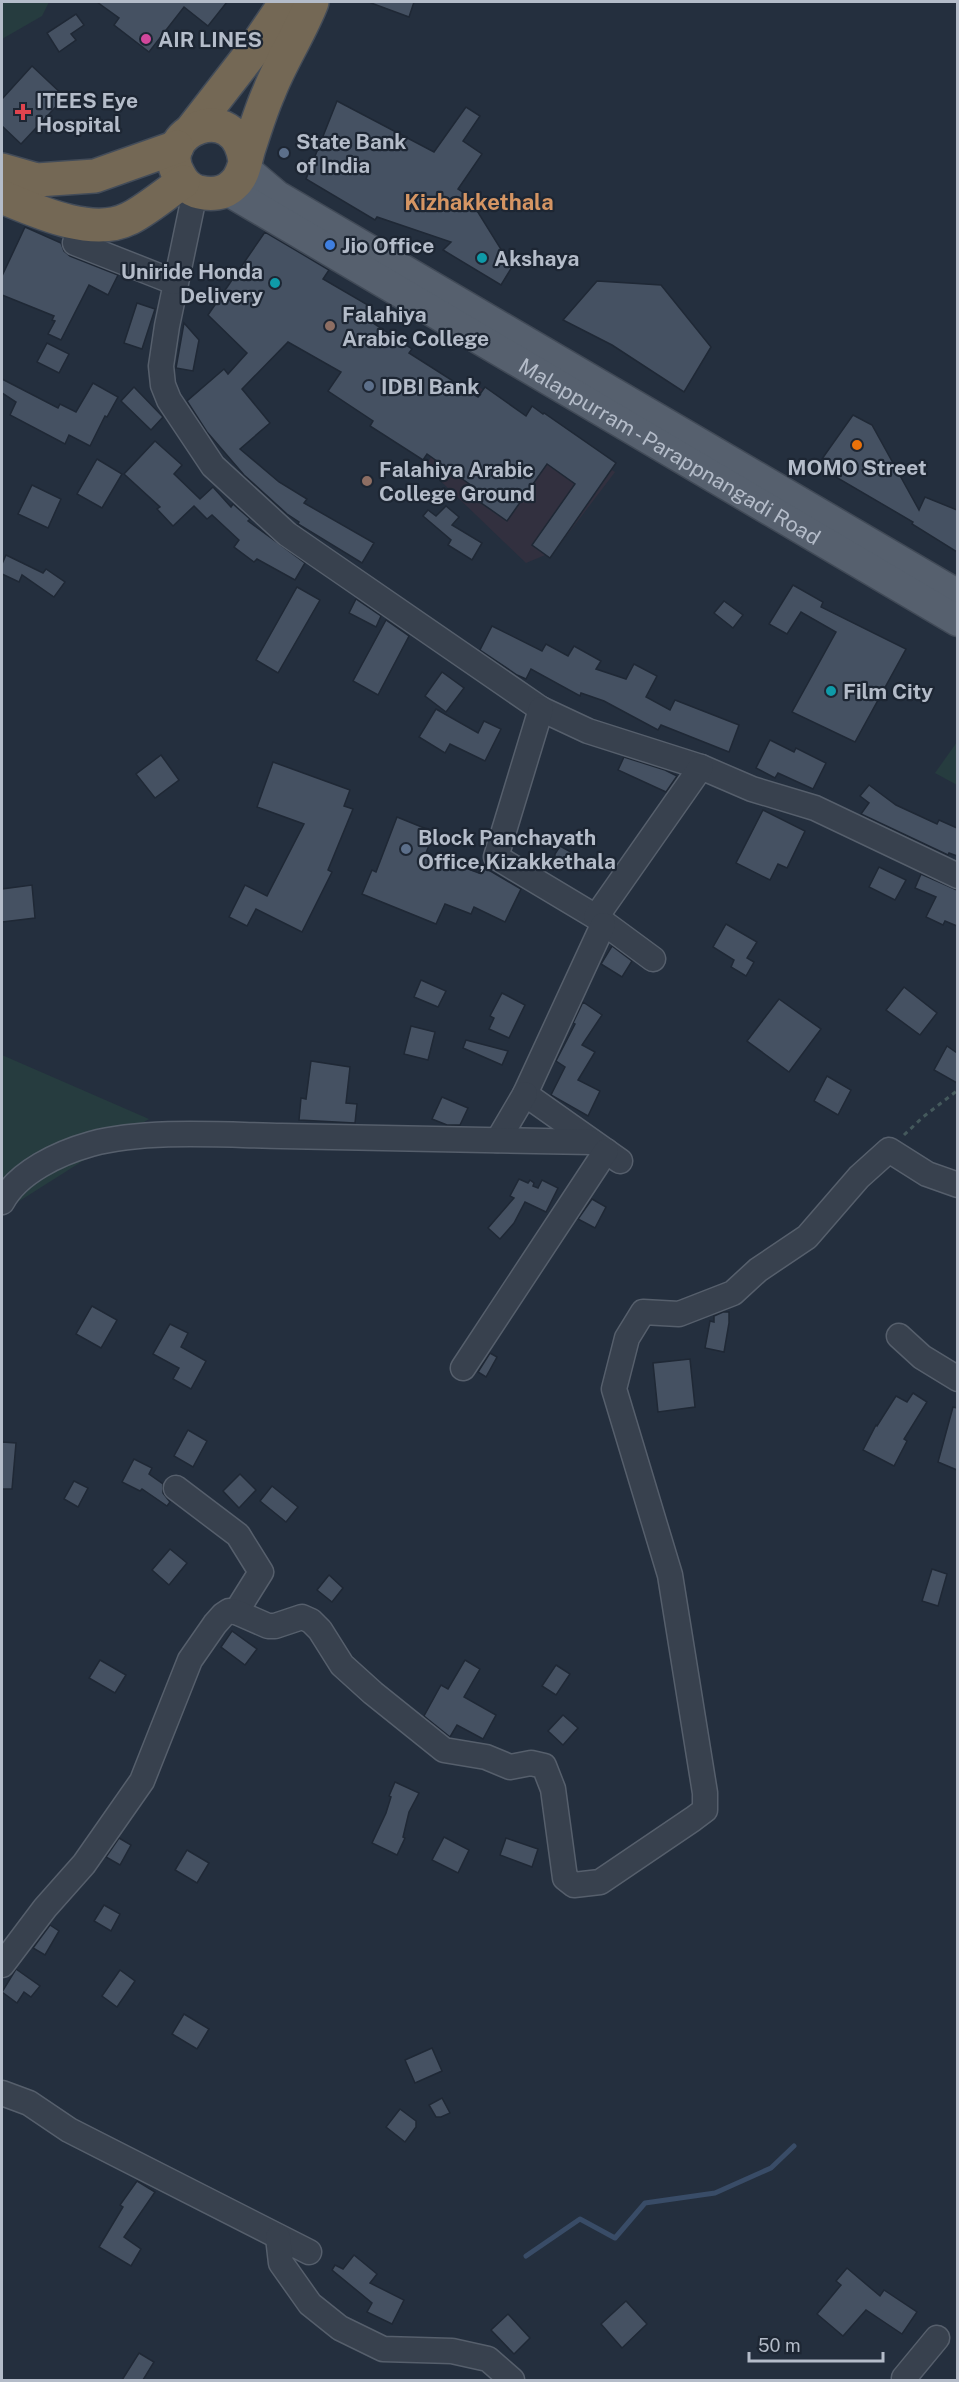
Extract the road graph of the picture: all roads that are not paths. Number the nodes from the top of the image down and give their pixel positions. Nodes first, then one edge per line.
1 (286, 2) edge
2 (312, 2) edge
3 (185, 137) junction
4 (2, 170) edge
5 (219, 179) junction
6 (5, 206) edge
7 (75, 243) dead end
8 (174, 282) junction
9 (957, 595) edge
10 (957, 621) edge
11 (541, 709) junction
12 (701, 767) junction
13 (957, 876) edge
14 (599, 921) junction
15 (653, 959) dead end
16 (525, 1094) junction
17 (498, 1140) junction
18 (606, 1152) junction
19 (957, 1185) edge
20 (2, 1202) edge
21 (899, 1336) dead end
22 (463, 1368) dead end
23 (957, 1379) edge
24 (176, 1488) dead end
25 (236, 1611) junction
26 (2, 1965) edge
27 (2, 2093) edge
28 (278, 2236) junction
29 (309, 2252) dead end
30 (937, 2338) dead end
31 (512, 2380) edge
32 (907, 2380) edge

1 - 3 highway
2 - 5 highway
3 - 4 highway
3 - 5 highway
3 - 5 highway
5 - 6 highway
5 - 8 street
5 - 9 main road, Malappurram - Parappnangadi Road
5 - 10 main road, Malappurram - Parappnangadi Road
7 - 8 street
8 - 11 street
11 - 12 street
11 - 14 street
12 - 13 street
12 - 14 street
14 - 15 street
14 - 16 street
16 - 17 street
16 - 18 street
17 - 18 street
17 - 20 street
18 - 22 street
19 - 25 street
21 - 23 street
24 - 25 street
25 - 26 street
27 - 28 street
28 - 29 street
28 - 31 street
30 - 32 street

